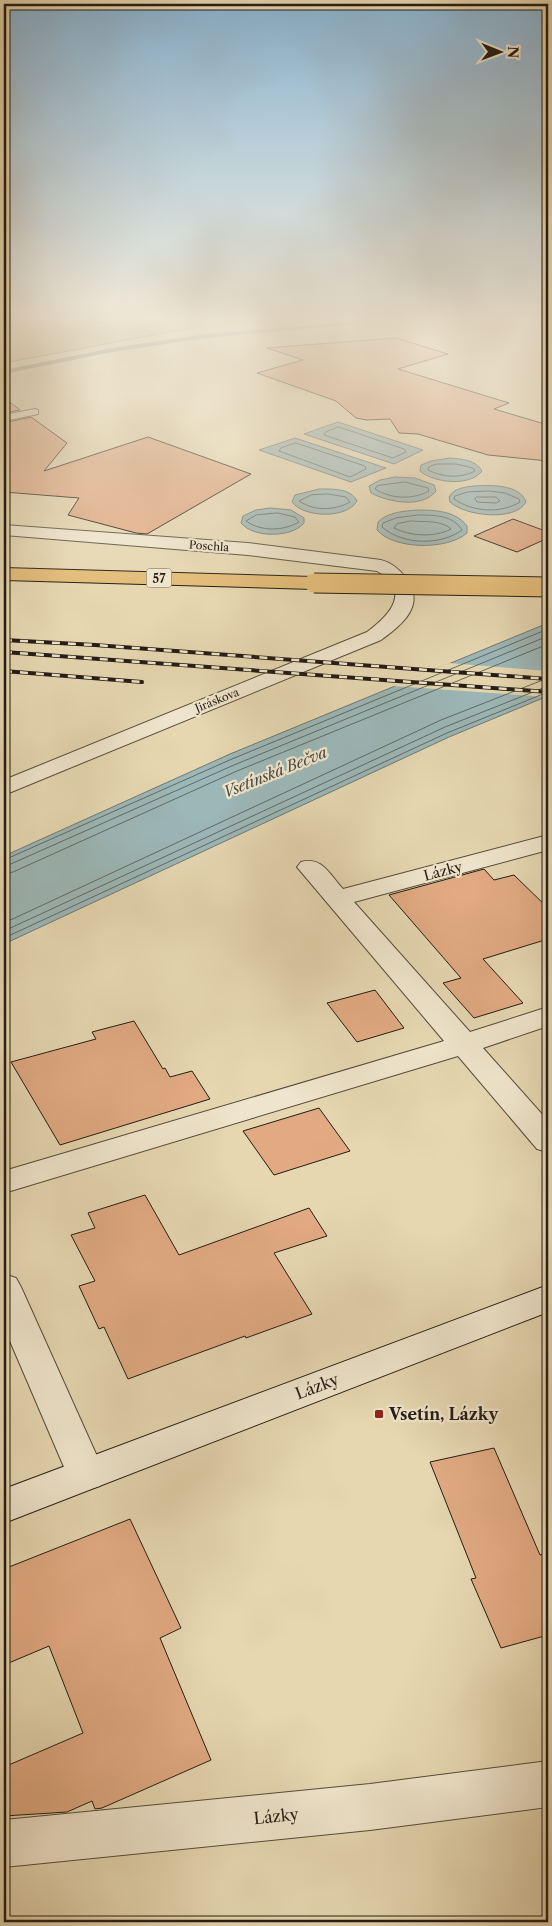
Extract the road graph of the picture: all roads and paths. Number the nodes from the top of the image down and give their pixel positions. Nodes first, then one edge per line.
1 (35, 412) dead end
2 (4, 418) edge
3 (4, 530) edge
4 (4, 574) edge
5 (548, 587) edge
6 (403, 588) joint
7 (4, 788) edge
8 (548, 842) edge
9 (310, 866) dead end
10 (337, 899) junction
11 (548, 1016) edge
12 (462, 1045) junction
13 (548, 1141) edge
14 (4, 1182) edge
15 (4, 1287) edge
16 (548, 1298) edge
17 (86, 1474) junction
18 (4, 1506) edge
19 (548, 1784) edge
20 (4, 1844) edge

1 - 2 lane
3 - 6 street, Poschla
4 - 5 main road, 57, bridge
6 - 7 street, Jiráskova
8 - 10 street, Lázky
9 - 10 street
10 - 12 street
11 - 12 street
12 - 13 street
12 - 14 street
15 - 17 street
16 - 17 street, Lázky
17 - 18 street, Lázky
19 - 20 street, Lázky

